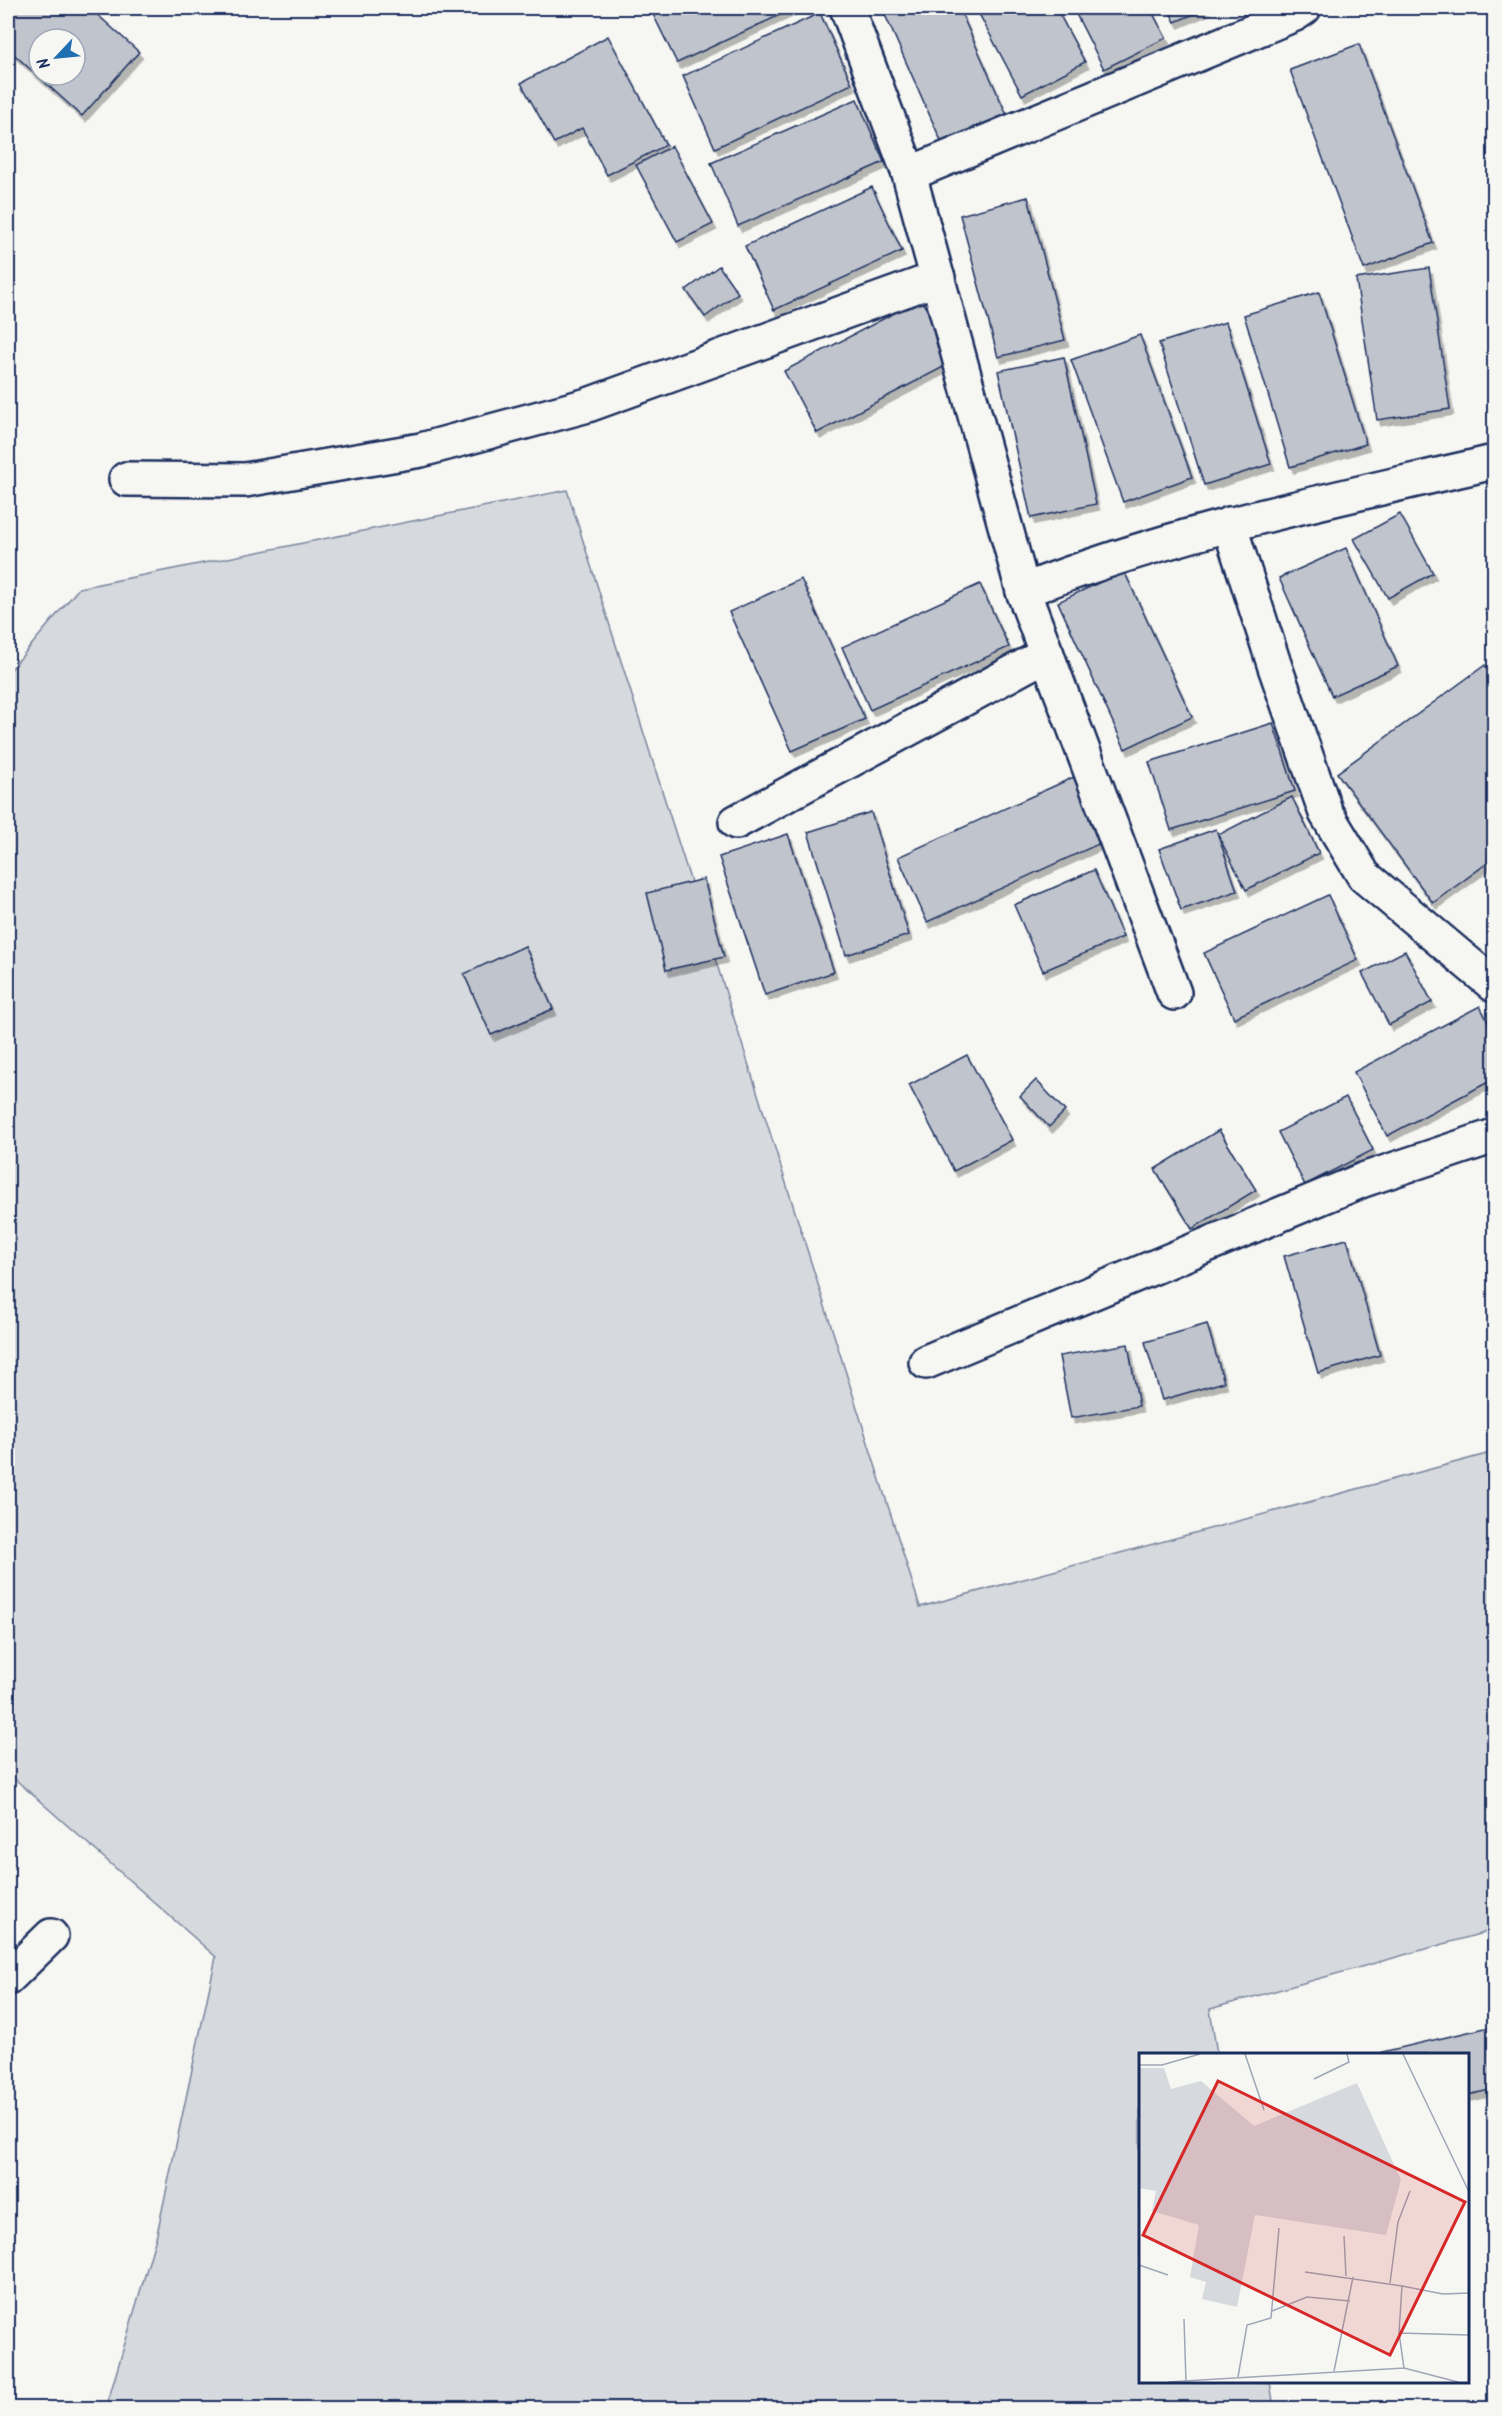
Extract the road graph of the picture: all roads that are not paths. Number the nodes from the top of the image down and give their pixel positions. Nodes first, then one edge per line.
1 (847, 8) edge
2 (1297, 10) edge
3 (909, 174) junction
4 (938, 278) junction
5 (1494, 462) edge
6 (126, 479) dead end
7 (1229, 524) junction
8 (1023, 591) junction
9 (1047, 654) junction
10 (736, 822) dead end
11 (1494, 985) edge
12 (1174, 993) dead end
13 (1494, 1136) edge
14 (926, 1362) dead end
15 (51, 1936) dead end
16 (8, 1978) edge

1 - 3 street
2 - 3 street
3 - 4 street
4 - 6 street
4 - 8 street
5 - 7 street
7 - 8 street
7 - 11 street
8 - 9 street
9 - 10 street
9 - 12 street
13 - 14 street
15 - 16 street

